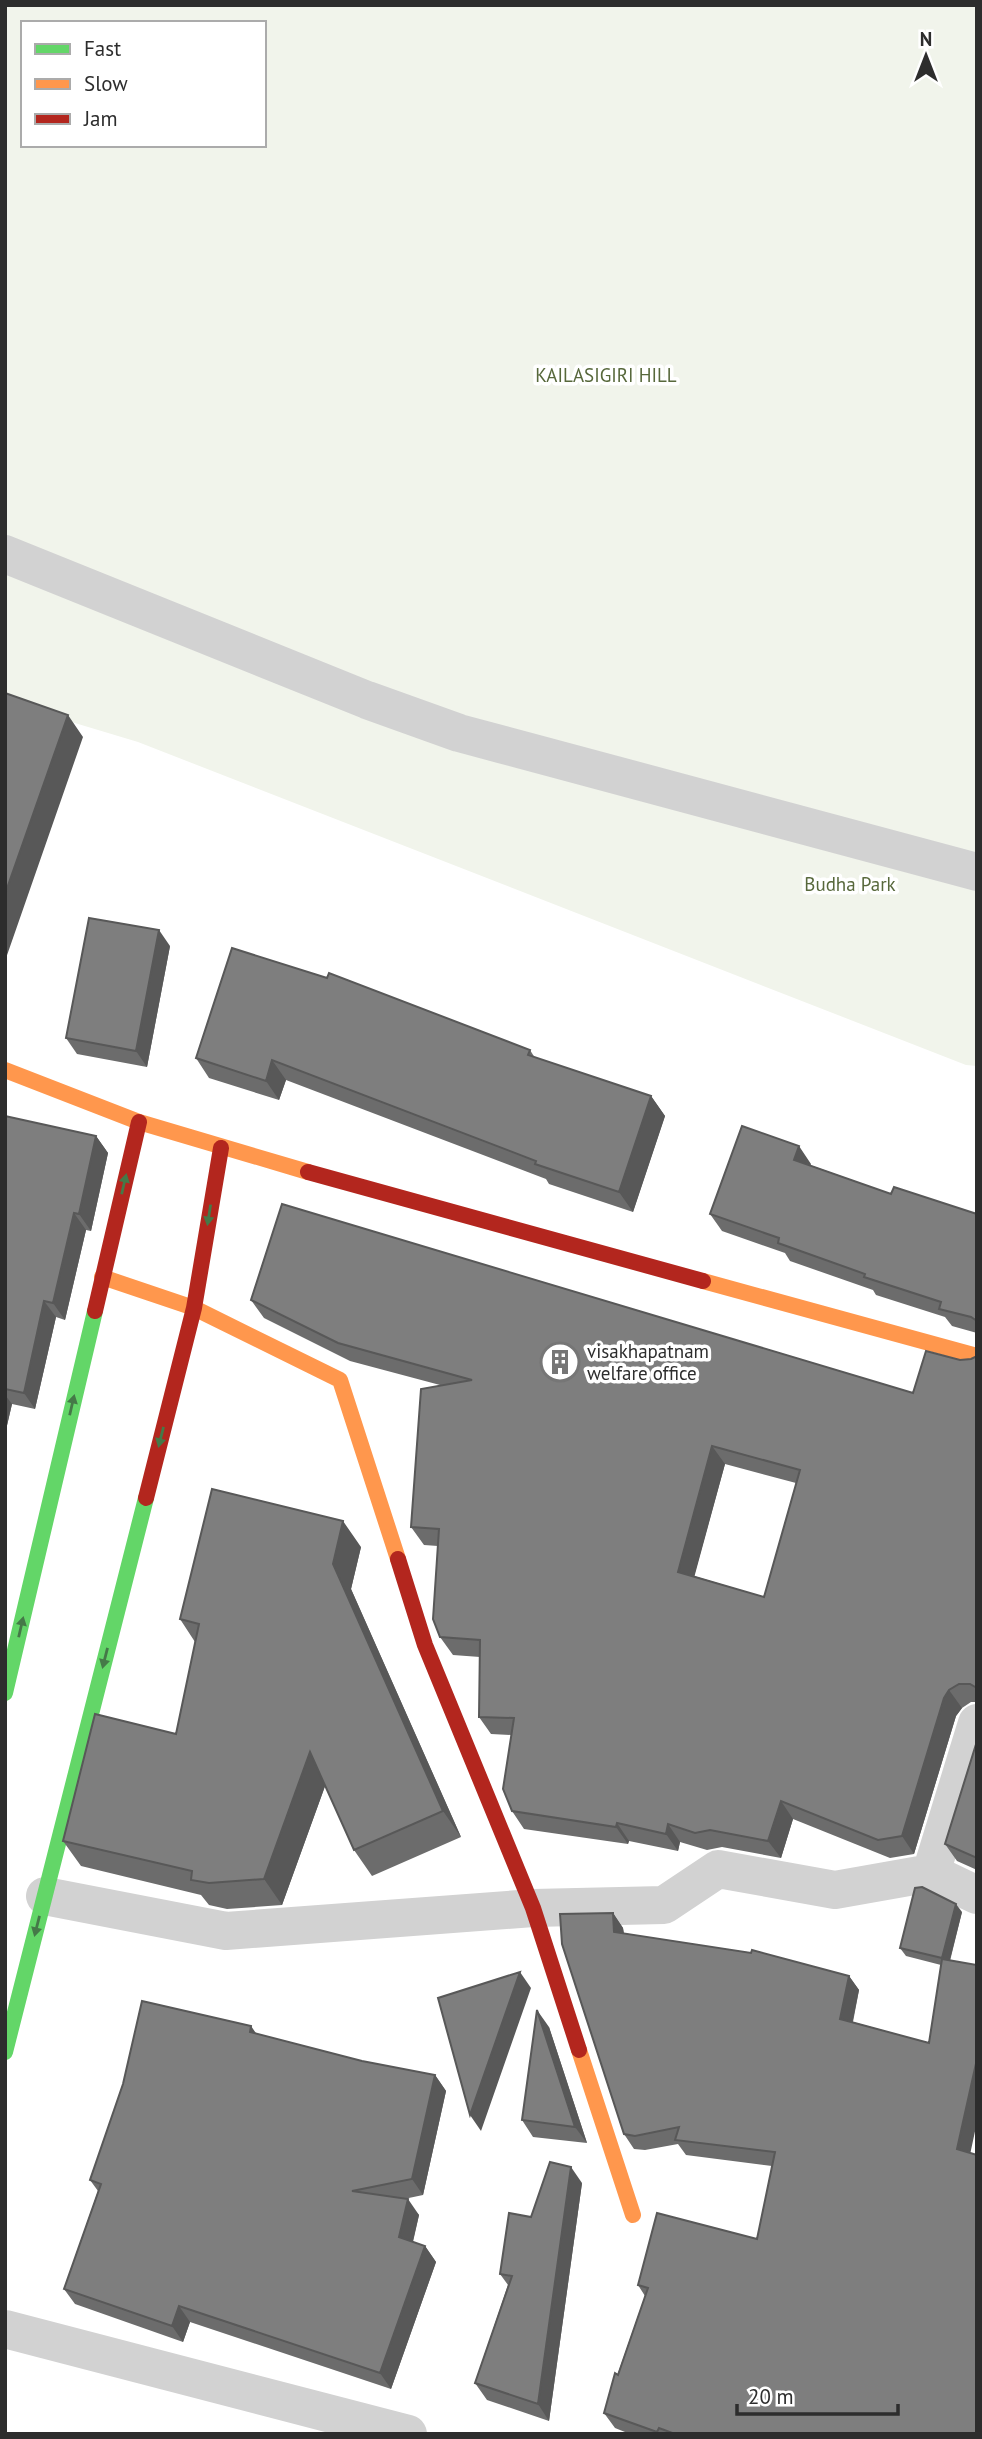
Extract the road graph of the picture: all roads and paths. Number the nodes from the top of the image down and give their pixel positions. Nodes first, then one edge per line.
1 (5, 554) edge
2 (977, 872) edge
3 (5, 1070) edge
4 (139, 1122) junction
5 (220, 1148) junction
6 (102, 1277) junction
7 (194, 1308) junction
8 (977, 1356) edge
9 (5, 1693) edge
10 (977, 1723) edge
11 (931, 1872) junction
12 (977, 1895) edge
13 (45, 1896) junction
14 (533, 1908) junction
15 (5, 2052) edge
16 (633, 2214) dead end
17 (5, 2329) edge
18 (408, 2434) edge

1 - 2 street
3 - 4 street
4 - 5 street
6 -> 4 street
5 -> 7 street
5 - 8 street
6 - 7 street
9 -> 6 street
7 -> 13 street
7 - 14 street
10 - 11 street
11 - 12 street
11 - 14 street
13 - 14 street
13 -> 15 street
14 - 16 street
17 - 18 street

